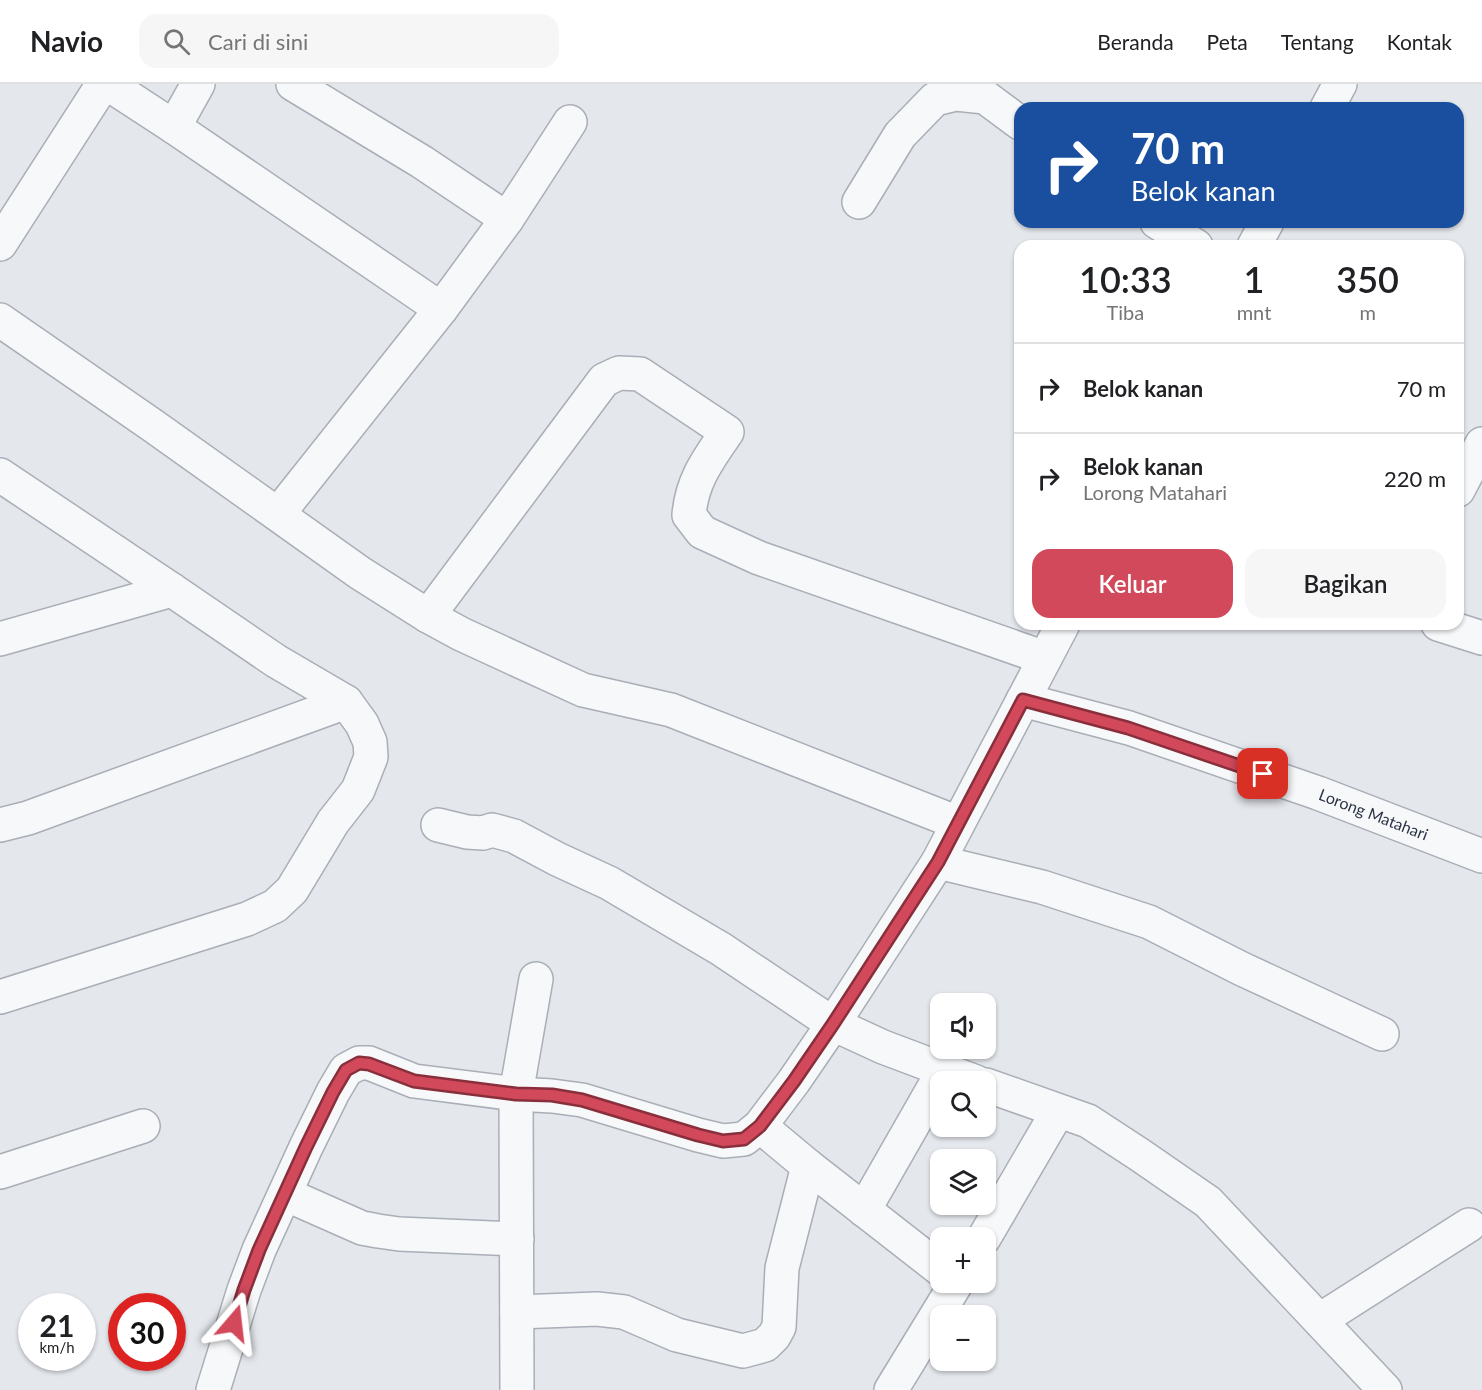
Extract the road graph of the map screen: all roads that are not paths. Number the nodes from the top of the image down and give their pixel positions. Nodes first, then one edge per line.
1 (103, 84) edge
2 (108, 84) edge
3 (198, 84) edge
4 (293, 84) edge
5 (1340, 84) edge
6 (1331, 102) edge
7 (1014, 119) edge
8 (570, 122) dead end
9 (174, 127) junction
10 (859, 202) dead end
11 (507, 219) junction
12 (1167, 228) edge
13 (1186, 240) edge
14 (0, 244) edge
15 (441, 309) junction
16 (0, 320) edge
17 (1474, 455) edge
18 (0, 475) edge
19 (1464, 477) edge
20 (278, 514) junction
21 (172, 590) junction
22 (428, 616) junction
23 (1060, 630) edge
24 (1457, 630) edge
25 (1482, 638) edge
26 (0, 639) edge
27 (1045, 658) junction
28 (1023, 700) junction
29 (346, 702) junction
30 (0, 825) edge
31 (438, 825) dead end
32 (956, 825) junction
33 (1482, 856) edge
34 (938, 862) junction
35 (536, 979) dead end
36 (0, 997) edge
37 (833, 1024) junction
38 (1382, 1034) dead end
39 (944, 1070) joint
40 (996, 1089) edge
41 (516, 1094) junction
42 (1058, 1111) junction
43 (143, 1126) dead end
44 (760, 1126) junction
45 (808, 1166) junction
46 (0, 1172) edge
47 (285, 1194) junction
48 (864, 1210) junction
49 (1469, 1225) dead end
50 (990, 1227) edge
51 (517, 1239) junction
52 (930, 1261) edge
53 (950, 1293) edge
54 (517, 1312) junction
55 (1320, 1320) junction
56 (213, 1390) edge
57 (517, 1390) edge
58 (891, 1390) edge
59 (1385, 1390) edge

1 - 14 street
2 - 9 street
3 - 9 street
4 - 11 street
5 - 6 street
7 - 10 street
8 - 11 street
9 - 15 street
11 - 15 street
12 - 13 street
15 - 20 street
16 - 20 street
17 - 19 street
18 - 21 street
20 - 22 street
21 - 26 street
21 - 29 street
22 - 27 street
22 - 32 street
23 - 27 street
24 - 25 street
27 - 28 street
28 - 32 street
28 - 33 street, Lorong Matahari
29 - 30 street
29 - 36 street
31 - 37 street
32 - 34 street
34 - 37 street
34 - 38 street
35 - 41 street
37 - 39 street
37 - 44 street
39 - 48 street
40 - 42 street
41 - 44 street
41 - 47 street
41 - 51 street
42 - 50 street
42 - 55 street
43 - 46 street
44 - 45 street
45 - 48 street
45 - 54 street
47 - 51 street
47 - 56 street
48 - 52 street
49 - 55 street
51 - 54 street
53 - 58 street
54 - 57 street
55 - 59 street

